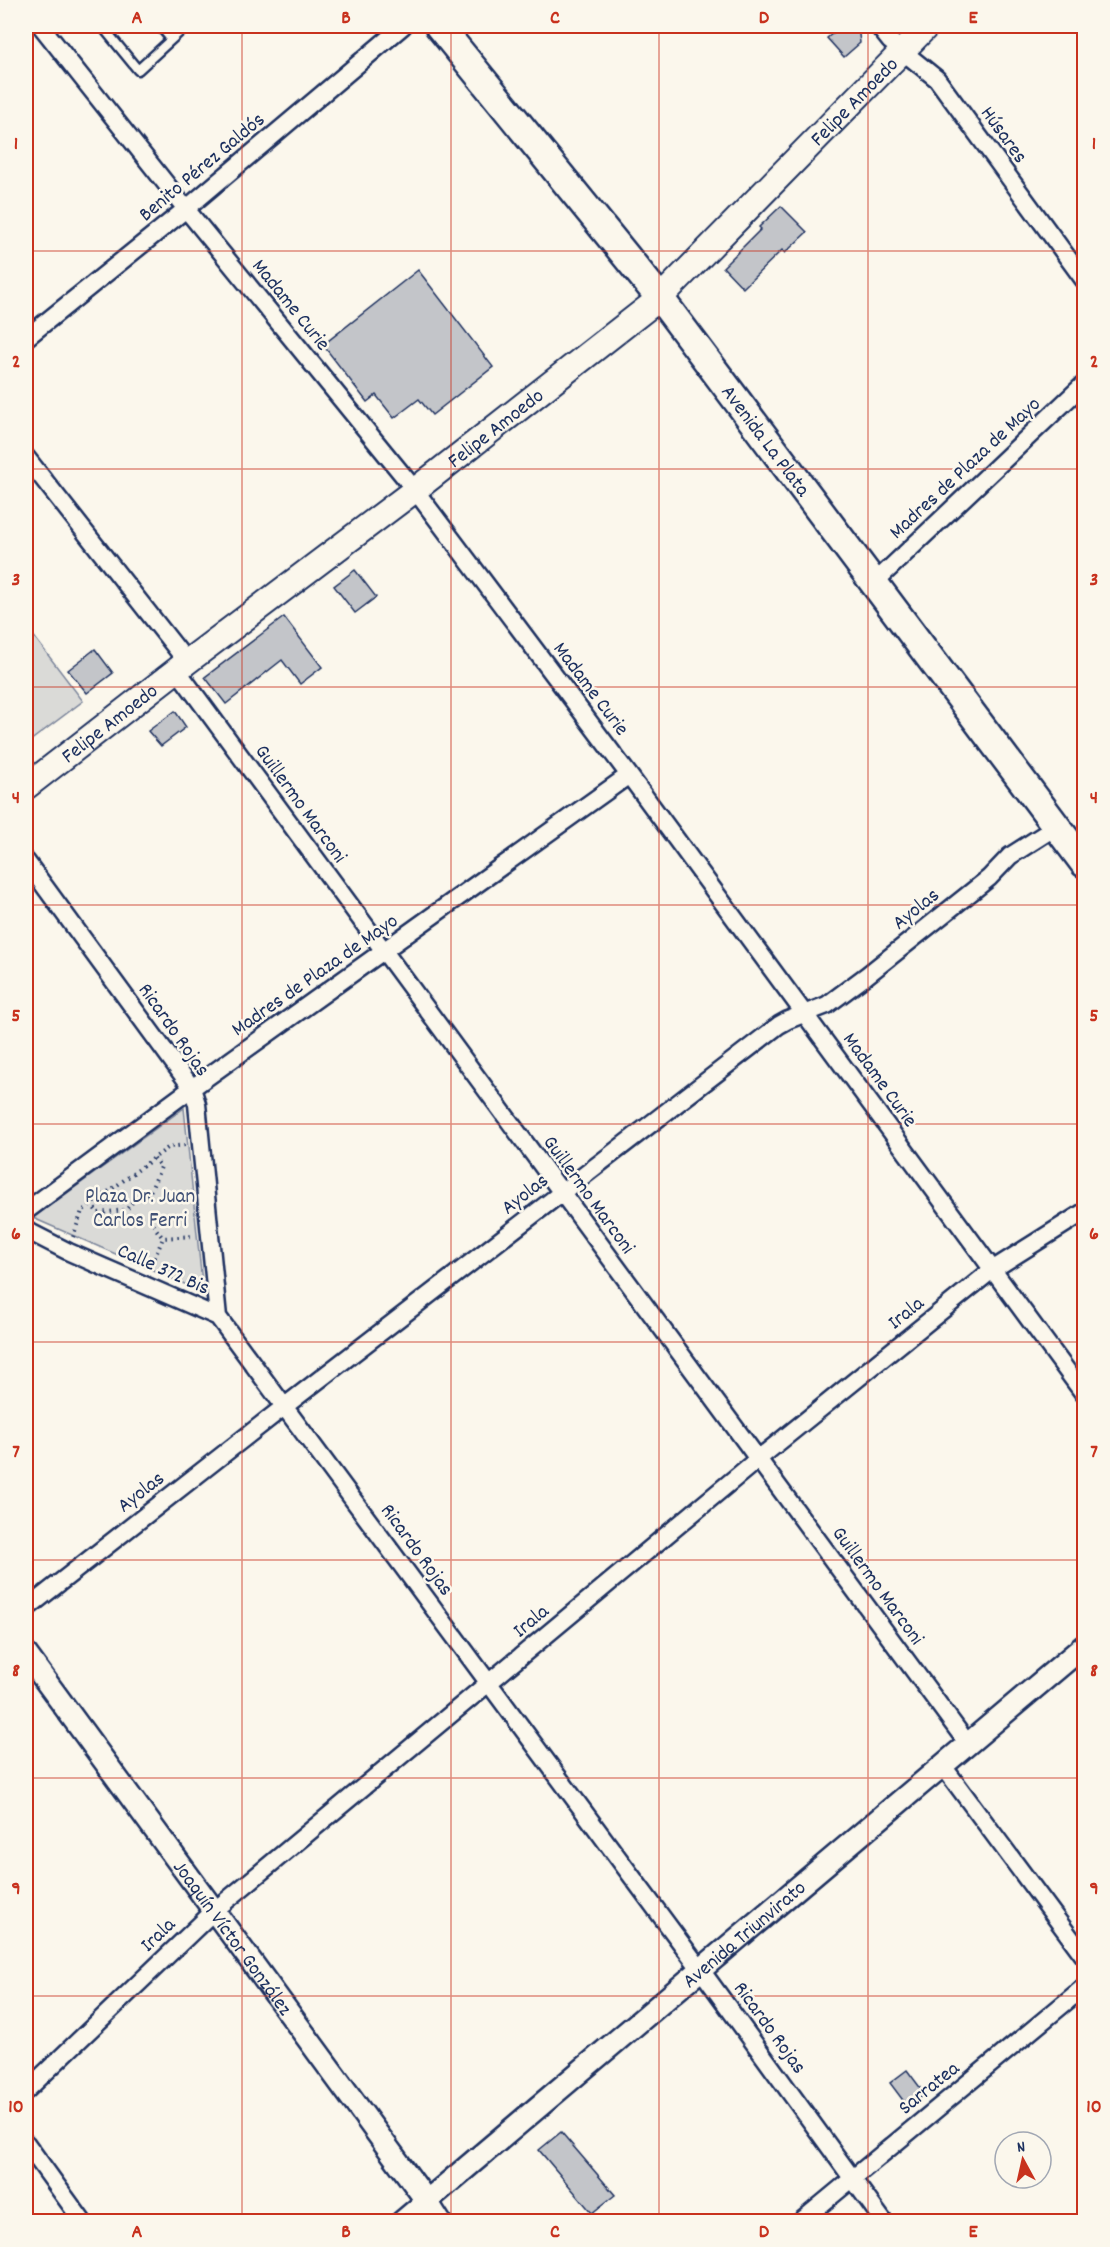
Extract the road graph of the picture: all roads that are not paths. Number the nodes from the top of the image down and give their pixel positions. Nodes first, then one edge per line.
1 (41, 26) edge
2 (102, 26) edge
3 (160, 26) edge
4 (186, 26) edge
5 (403, 26) edge
6 (439, 26) edge
7 (878, 26) edge
8 (927, 26) edge
9 (171, 39) junction
10 (902, 51) junction
11 (186, 209) junction
12 (1084, 280) edge
13 (660, 298) junction
14 (26, 338) edge
15 (1084, 384) edge
16 (26, 457) edge
17 (415, 490) junction
18 (874, 583) junction
19 (182, 666) junction
20 (629, 775) junction
21 (26, 787) edge
22 (1057, 826) junction
23 (26, 861) edge
24 (1084, 863) edge
25 (383, 952) junction
26 (806, 1014) junction
27 (192, 1088) junction
28 (561, 1192) junction
29 (26, 1211) edge
30 (1084, 1212) edge
31 (26, 1230) edge
32 (993, 1270) junction
33 (218, 1317) junction
34 (1084, 1394) edge
35 (285, 1406) junction
36 (758, 1459) junction
37 (26, 1609) edge
38 (1084, 1646) edge
39 (26, 1653) edge
40 (489, 1684) junction
41 (969, 1744) junction
42 (943, 1766) junction
43 (214, 1911) junction
44 (1084, 1956) edge
45 (701, 1970) junction
46 (1084, 1987) edge
47 (26, 2091) edge
48 (26, 2143) edge
49 (852, 2178) junction
50 (426, 2200) junction
51 (83, 2222) edge
52 (402, 2222) edge
53 (440, 2222) edge
54 (800, 2222) edge
55 (884, 2222) edge

1 - 11 street, Madame Curie
2 - 9 lane
3 - 9 lane
4 - 9 lane
5 - 11 street, Benito Pérez Galdós
6 - 13 main road, Avenida La Plata
7 - 10 street, Húsares
8 - 10 main road, Felipe Amoedo
10 - 12 street, Húsares
10 - 13 main road, Felipe Amoedo
11 - 14 street, Benito Pérez Galdós
11 - 17 street, Madame Curie
13 - 17 main road, Felipe Amoedo
13 - 18 main road, Avenida La Plata
15 - 18 street, Madres de Plaza de Mayo
16 - 19 street, Guillermo Marconi
17 - 19 main road, Felipe Amoedo
17 - 20 street, Madame Curie
18 - 22 main road, Avenida La Plata
19 - 21 main road, Felipe Amoedo
19 - 25 street, Guillermo Marconi
20 - 25 street, Madres de Plaza de Mayo
20 - 26 street, Madame Curie
22 - 24 main road, Avenida La Plata
22 - 26 street, Ayolas
23 - 27 street, Ricardo Rojas
25 - 27 street, Madres de Plaza de Mayo
25 - 28 street, Guillermo Marconi
26 - 28 street, Ayolas
26 - 32 street, Madame Curie
27 - 29 street, Madres de Plaza de Mayo
27 - 33 street, Ricardo Rojas
28 - 35 street, Ayolas
28 - 36 street, Guillermo Marconi
30 - 32 street, Irala
31 - 33 street, Calle 372 Bis
32 - 34 street, Madame Curie
32 - 36 street, Irala
33 - 35 street, Ricardo Rojas
35 - 37 street, Ayolas
35 - 40 street, Ricardo Rojas
36 - 40 street, Irala
36 - 41 street, Guillermo Marconi
38 - 41 street, Avenida Triunvirato
39 - 43 street, Joaquín Víctor González
40 - 43 street, Irala
40 - 45 street, Ricardo Rojas
41 - 42 street, Avenida Triunvirato
42 - 44 street
42 - 45 street, Avenida Triunvirato
43 - 47 street, Irala
43 - 50 street, Joaquín Víctor González
45 - 49 street, Ricardo Rojas
45 - 50 street, Avenida Triunvirato
46 - 49 street, Sarratea
48 - 51 street
49 - 54 street, Sarratea
49 - 55 street, Ricardo Rojas
50 - 52 street, Avenida Triunvirato
50 - 53 street, Joaquín Víctor González

